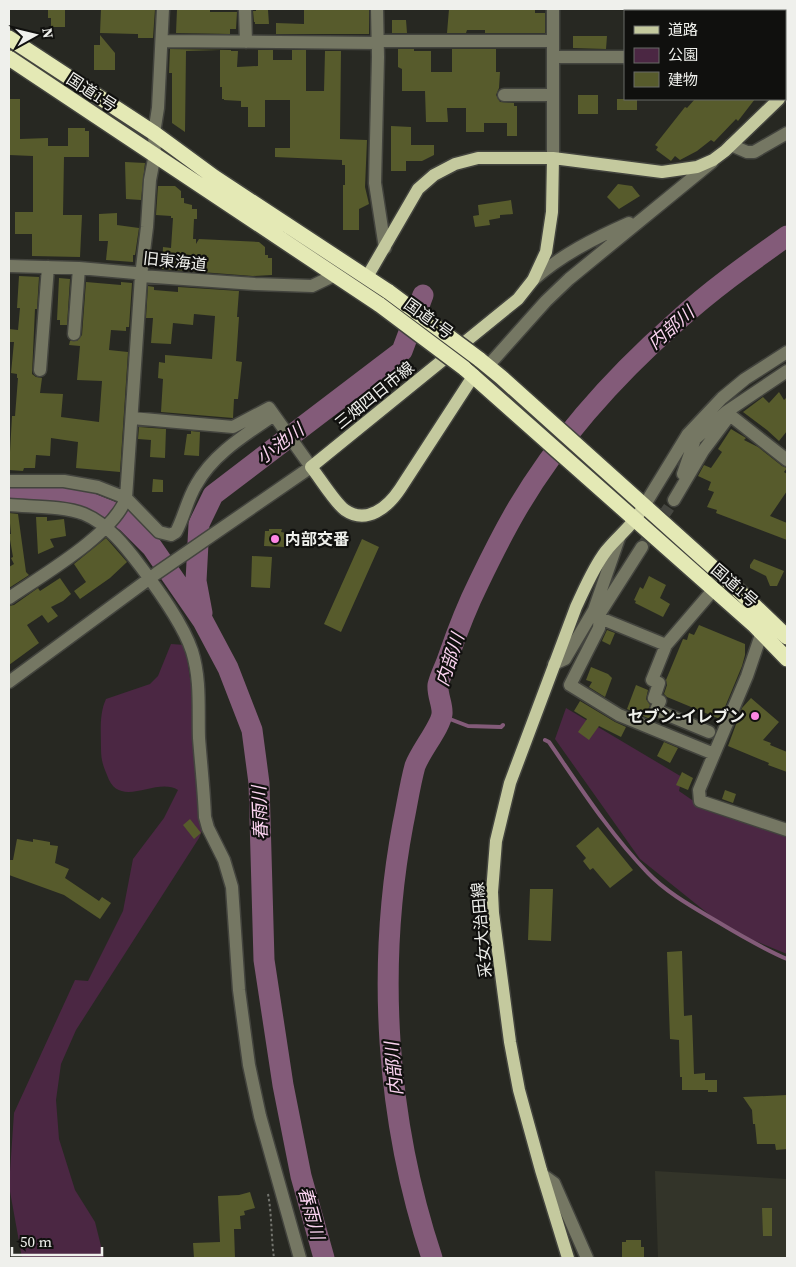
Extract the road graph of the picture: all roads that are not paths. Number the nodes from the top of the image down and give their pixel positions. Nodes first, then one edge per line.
1 (164, 9) edge
2 (245, 9) edge
3 (376, 9) edge
4 (553, 9) edge
5 (9, 38) edge
6 (162, 40) junction
7 (553, 41) junction
8 (246, 42) junction
9 (376, 42) junction
10 (553, 57) junction
11 (624, 57) edge
12 (9, 58) edge
13 (504, 95) dead end
14 (552, 95) junction
15 (778, 100) edge
16 (154, 133) junction
17 (787, 133) edge
18 (728, 148) junction
19 (155, 154) junction
20 (552, 158) junction
21 (650, 214) junction
22 (385, 248) junction
23 (9, 266) edge
24 (48, 267) junction
25 (79, 268) junction
26 (335, 275) junction
27 (141, 276) junction
28 (367, 277) junction
29 (533, 280) junction
30 (74, 334) dead end
31 (787, 352) edge
32 (484, 362) junction
33 (40, 370) dead end
34 (469, 371) junction
35 (787, 371) edge
36 (728, 413) junction
37 (274, 416) junction
38 (132, 418) junction
39 (691, 437) junction
40 (787, 460) edge
41 (311, 467) junction
42 (9, 481) edge
43 (125, 502) junction
44 (9, 505) edge
45 (644, 506) junction
46 (636, 520) junction
47 (109, 526) junction
48 (619, 538) junction
49 (642, 547) tunnel mouth
50 (154, 576) junction
51 (714, 589) junction
52 (737, 589) junction
53 (9, 598) edge
54 (598, 614) junction
55 (787, 627) edge
56 (762, 632) junction
57 (787, 637) edge
58 (666, 645) junction
59 (787, 659) edge
60 (554, 664) junction
61 (9, 682) edge
62 (708, 732) dead end
63 (714, 754) junction
64 (787, 830) edge
65 (542, 1176) junction
66 (300, 1258) edge
67 (568, 1258) edge
68 (587, 1258) edge

1 - 6 street
2 - 8 street
3 - 9 street
4 - 7 street
5 - 16 highway, 国道1号
6 - 8 street
6 - 16 street
7 - 9 street
7 - 10 street
8 - 9 street
9 - 22 street
10 - 11 street
10 - 14 street
12 - 19 highway, 国道1号
13 - 14 street
14 - 20 street
15 - 18 main road
16 - 19 street
16 - 28 highway, 国道1号
17 - 18 street
18 - 20 main road
18 - 21 street
19 - 26 highway, 国道1号
19 - 27 street
20 - 22 main road
20 - 29 main road, 三畑四日市線
21 - 29 street
21 - 32 street
22 - 28 main road
23 - 24 street, 旧東海道
24 - 25 street, 旧東海道
24 - 33 street
25 - 27 street, 旧東海道
25 - 30 street
26 - 27 street, 旧東海道
26 - 34 highway, 国道1号, bridge
27 - 38 street
28 - 32 highway, 国道1号, bridge
29 - 41 main road, 三畑四日市線
31 - 39 street
32 - 45 highway, 国道1号
34 - 41 main road
34 - 46 highway, 国道1号
35 - 36 street
36 - 39 street
36 - 39 street
36 - 40 street
37 - 38 street
37 - 41 street
37 - 43 street
38 - 43 street
39 - 45 street
41 - 50 street
42 - 43 street
43 - 47 street
44 - 47 street
45 - 46 main road, 采女大治田線
45 - 52 highway, 国道1号
46 - 48 main road, 采女大治田線
46 - 51 highway, 国道1号
47 - 50 street
47 - 53 street
48 - 54 street
48 - 60 main road, 采女大治田線
49 - 54 street
50 - 61 street
50 - 66 street
51 - 56 highway, 国道1号
51 - 58 street
52 - 55 main road
52 - 57 highway, 国道1号
54 - 58 street
54 - 60 street
54 - 63 street
56 - 59 highway, 国道1号
56 - 63 street
58 - 62 street
60 - 65 main road, 采女大治田線
63 - 64 street
65 - 67 main road, 采女大治田線
65 - 68 street

